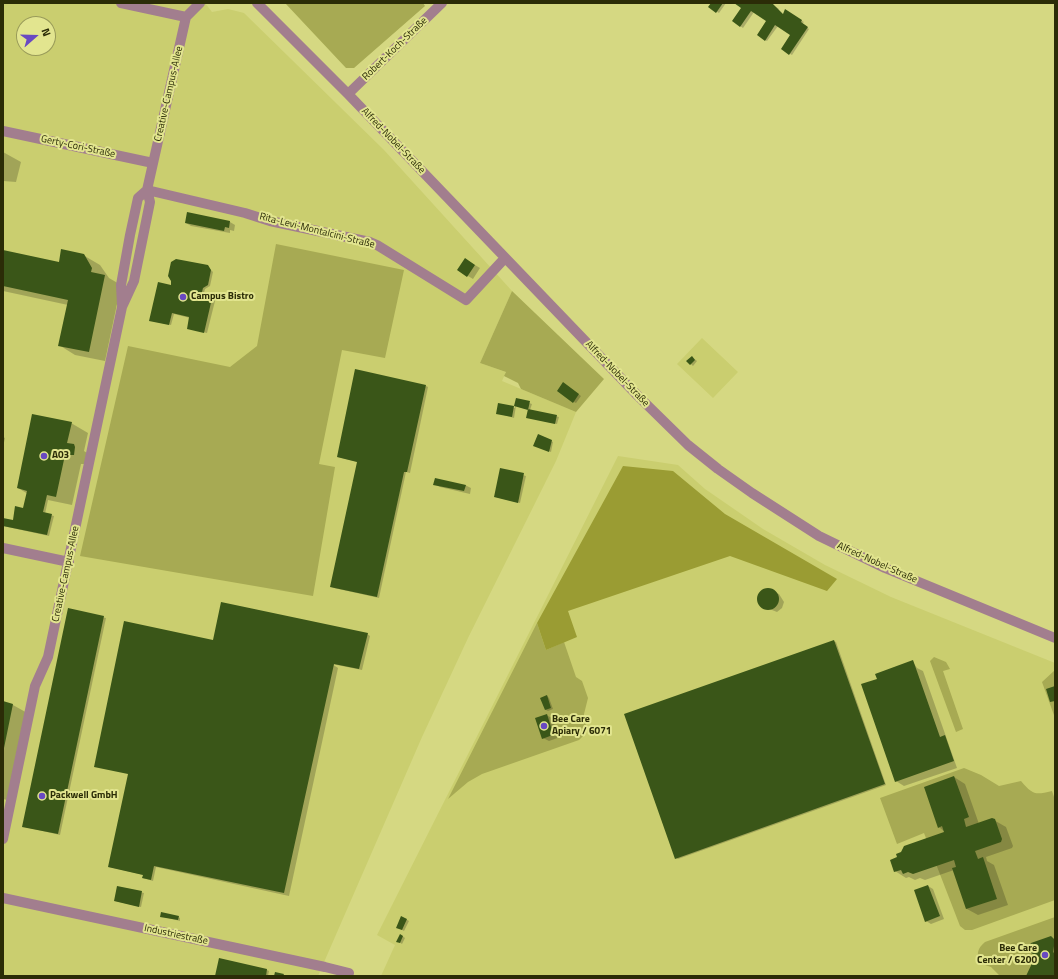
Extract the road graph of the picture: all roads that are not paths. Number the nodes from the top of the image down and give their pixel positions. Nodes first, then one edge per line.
1 (121, 3) edge
2 (200, 3) edge
3 (257, 3) edge
4 (442, 3) edge
5 (186, 18) junction
6 (348, 94) junction
7 (3, 131) edge
8 (153, 163) junction
9 (147, 190) junction
10 (505, 258) junction
11 (3, 548) edge
12 (69, 562) junction
13 (1055, 638) edge
14 (3, 839) edge
15 (3, 898) edge
16 (348, 975) edge

1 - 5 street
2 - 5 street
3 - 6 street, Alfred-Nobel-Straße
4 - 6 street, Robert-Koch-Straße
5 - 8 street, Creative-Campus-Allee
6 - 10 street, Alfred-Nobel-Straße
7 - 8 street, Gerty-Cori-Straße
8 - 9 street, Creative-Campus-Allee
9 - 10 street, Rita-Levi-Montalcini-Straße
9 - 12 street, Creative-Campus-Allee
10 - 13 street, Alfred-Nobel-Straße
11 - 12 street
12 - 14 street, Creative-Campus-Allee
15 - 16 street, Industriestraße

